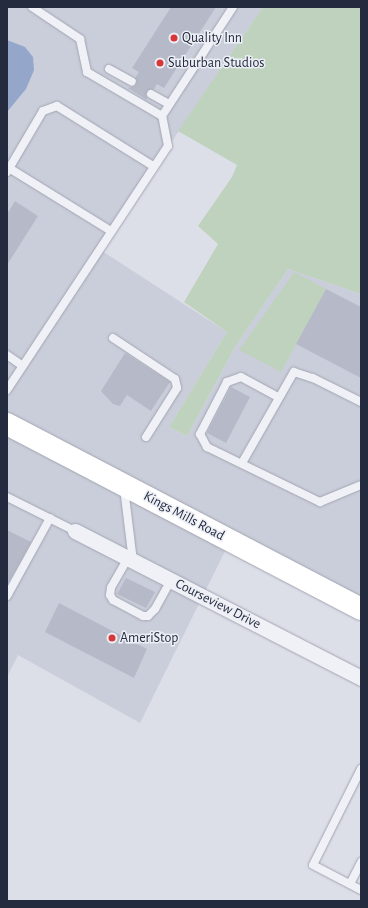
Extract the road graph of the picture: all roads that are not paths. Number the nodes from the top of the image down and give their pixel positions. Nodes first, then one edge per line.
1 (32, 7) edge
2 (233, 7) edge
3 (109, 69) dead end
4 (132, 82) dead end
5 (151, 94) dead end
6 (169, 104) junction
7 (162, 116) junction
8 (153, 166) junction
9 (8, 170) edge
10 (111, 231) junction
11 (112, 338) dead end
12 (7, 356) edge
13 (23, 366) junction
14 (7, 390) edge
15 (278, 397) junction
16 (361, 402) edge
17 (7, 424) edge
18 (146, 437) dead end
19 (242, 463) junction
20 (124, 485) junction
21 (361, 485) edge
22 (7, 497) edge
23 (50, 518) junction
24 (75, 531) joint
25 (130, 559) junction
26 (171, 580) junction
27 (7, 596) edge
28 (361, 608) edge
29 (361, 678) edge
30 (361, 769) edge
31 (358, 782) edge
32 (361, 862) edge
33 (350, 884) junction
34 (361, 890) edge

1 - 7 lane
2 - 6 lane
3 - 4 lane
5 - 6 lane
6 - 7 lane
7 - 8 lane
8 - 9 lane
8 - 10 lane
9 - 10 lane
10 - 13 lane
11 - 18 lane
12 - 13 lane
13 - 14 lane
15 - 16 lane
15 - 19 lane
15 - 19 lane
17 - 20 main road, Kings Mills Road
19 - 21 lane
20 - 25 lane
20 - 28 main road, Kings Mills Road
22 - 23 lane
23 - 24 lane
23 - 27 lane
24 - 25 street, Courseview Drive
25 - 26 street, Courseview Drive
25 - 26 lane
26 - 29 street, Courseview Drive
30 - 31 lane
31 - 33 lane
32 - 33 lane
33 - 34 lane

